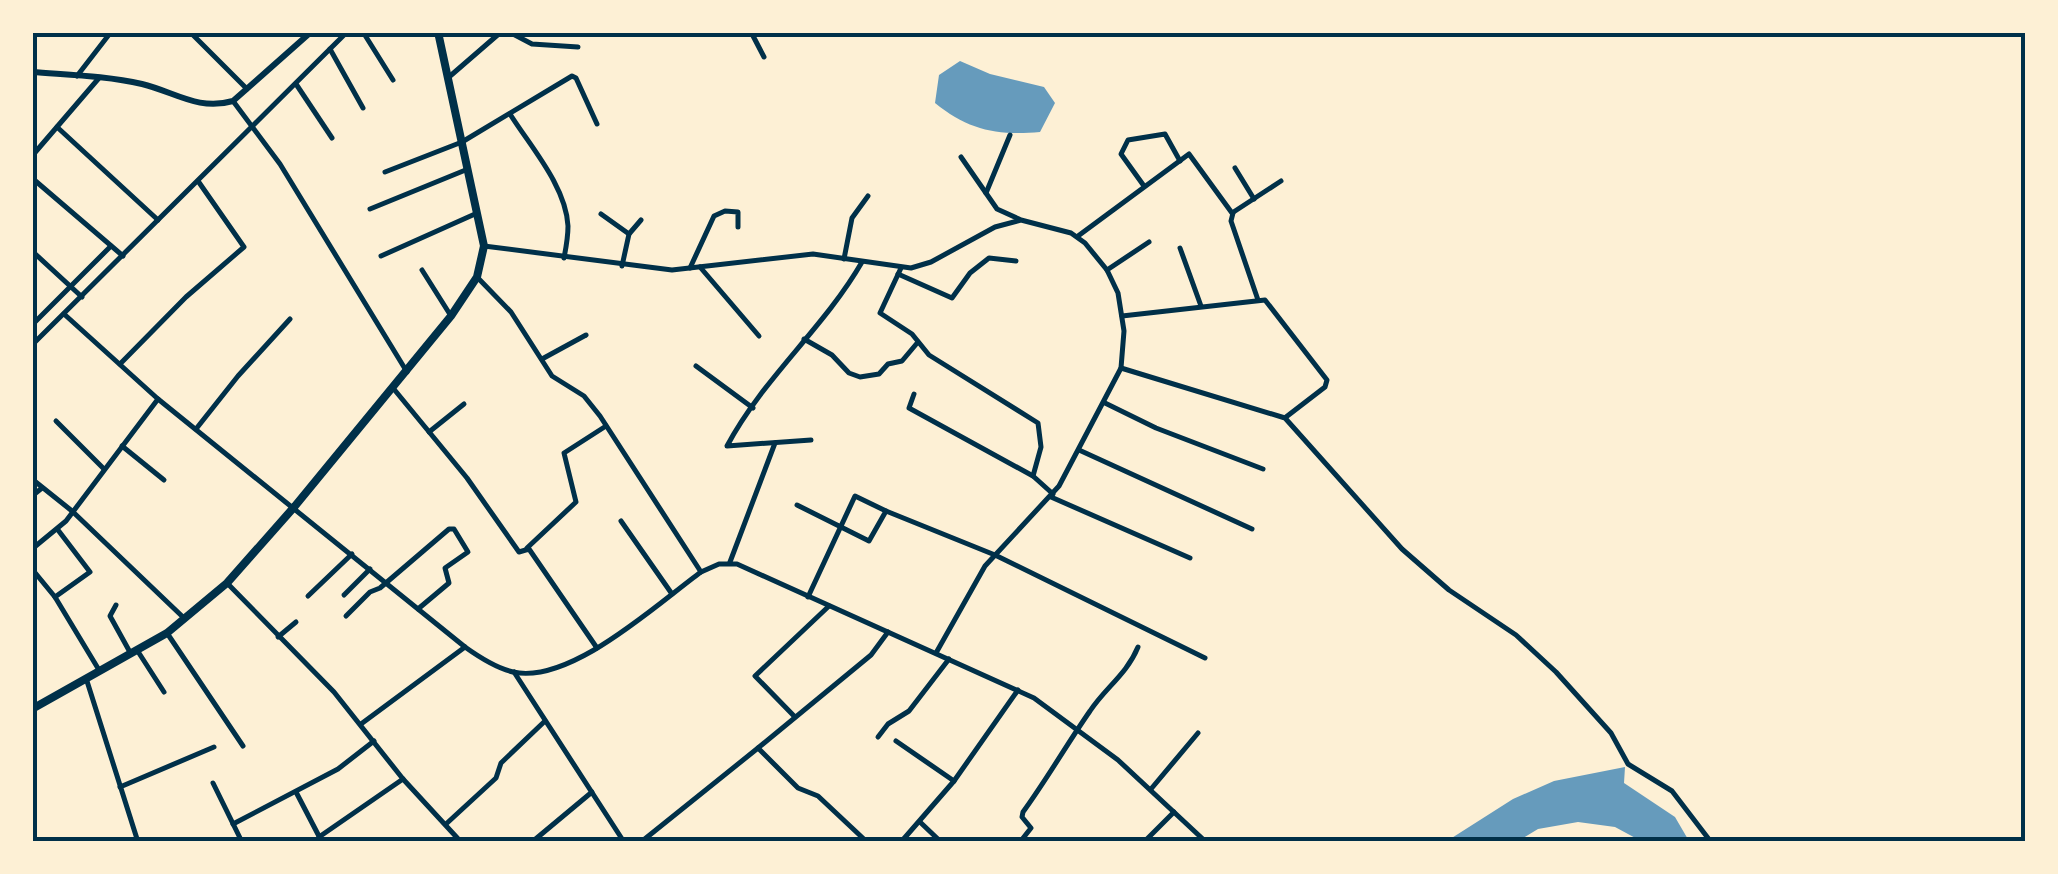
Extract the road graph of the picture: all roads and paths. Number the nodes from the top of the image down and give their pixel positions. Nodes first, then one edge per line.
1 (37, 32) edge
2 (110, 32) edge
3 (190, 32) edge
4 (311, 32) edge
5 (347, 32) edge
6 (363, 32) edge
7 (438, 32) edge
8 (501, 32) edge
9 (509, 32) edge
10 (751, 32) edge
11 (300, 36) edge
12 (32, 40) edge
13 (578, 47) dead end
14 (330, 49) junction
15 (764, 57) dead end
16 (32, 72) edge
17 (76, 76) junction
18 (99, 78) junction
19 (449, 78) junction
20 (393, 80) dead end
21 (296, 84) junction
22 (246, 89) junction
23 (233, 101) junction
24 (363, 108) dead end
25 (510, 114) junction
26 (597, 124) dead end
27 (254, 126) junction
28 (57, 128) junction
29 (1010, 135) dead end
30 (332, 138) dead end
31 (462, 142) junction
32 (32, 156) edge
33 (961, 157) dead end
34 (1180, 160) junction
35 (1235, 168) dead end
36 (468, 169) junction
37 (385, 172) dead end
38 (32, 178) edge
39 (1281, 181) dead end
40 (198, 182) junction
41 (1144, 186) junction
42 (986, 192) junction
43 (868, 196) dead end
44 (1254, 200) junction
45 (370, 209) dead end
46 (478, 213) junction
47 (1232, 213) junction
48 (601, 214) dead end
49 (642, 220) dead end
50 (1021, 220) junction
51 (158, 221) junction
52 (738, 227) dead end
53 (629, 234) junction
54 (1078, 236) junction
55 (1149, 242) dead end
56 (111, 246) junction
57 (484, 246) junction
58 (1180, 248) dead end
59 (32, 252) edge
60 (123, 256) junction
61 (381, 256) dead end
62 (564, 258) junction
63 (844, 259) junction
64 (862, 262) junction
65 (1016, 262) dead end
66 (622, 266) junction
67 (700, 267) junction
68 (690, 268) junction
69 (422, 270) dead end
70 (1107, 270) junction
71 (900, 271) junction
72 (477, 277) junction
73 (71, 287) junction
74 (82, 297) junction
75 (1258, 300) junction
76 (1200, 306) junction
77 (64, 314) junction
78 (451, 316) junction
79 (1122, 316) junction
80 (290, 319) dead end
81 (33, 324) edge
82 (45, 333) junction
83 (586, 335) dead end
84 (759, 336) dead end
85 (804, 339) junction
86 (918, 342) junction
87 (32, 345) edge
88 (542, 358) junction
89 (120, 364) junction
90 (696, 366) dead end
91 (1122, 368) junction
92 (407, 372) junction
93 (393, 388) junction
94 (914, 394) dead end
95 (158, 399) junction
96 (1105, 403) junction
97 (464, 404) dead end
98 (753, 408) junction
99 (1285, 418) junction
100 (56, 422) dead end
101 (606, 426) junction
102 (196, 429) junction
103 (429, 432) junction
104 (811, 440) dead end
105 (775, 443) junction
106 (122, 446) junction
107 (1079, 450) junction
108 (104, 469) junction
109 (1263, 469) dead end
110 (1033, 476) junction
111 (32, 479) edge
112 (164, 480) dead end
113 (42, 488) junction
114 (32, 496) edge
115 (1052, 496) junction
116 (797, 505) dead end
117 (295, 506) junction
118 (72, 511) junction
119 (886, 511) junction
120 (621, 521) dead end
121 (842, 526) junction
122 (57, 529) junction
123 (1252, 529) dead end
124 (528, 548) junction
125 (32, 550) edge
126 (352, 554) junction
127 (995, 555) junction
128 (1190, 558) dead end
129 (730, 563) junction
130 (32, 569) edge
131 (370, 569) junction
132 (702, 572) junction
133 (386, 582) junction
134 (226, 584) junction
135 (672, 594) junction
136 (344, 595) dead end
137 (308, 596) dead end
138 (808, 596) junction
139 (55, 597) junction
140 (116, 605) dead end
141 (829, 606) junction
142 (418, 609) junction
143 (346, 616) dead end
144 (185, 619) junction
145 (296, 622) dead end
146 (888, 632) junction
147 (167, 633) junction
148 (278, 637) junction
149 (465, 647) junction
150 (1138, 647) dead end
151 (597, 648) junction
152 (134, 652) junction
153 (936, 653) junction
154 (1205, 658) dead end
155 (949, 659) junction
156 (99, 670) junction
157 (514, 672) junction
158 (86, 678) junction
159 (1018, 690) junction
160 (164, 692) dead end
161 (34, 704) edge
162 (795, 718) junction
163 (545, 722) junction
164 (361, 724) junction
165 (1080, 730) junction
166 (1198, 733) dead end
167 (878, 737) dead end
168 (896, 741) dead end
169 (374, 742) junction
170 (243, 746) dead end
171 (214, 747) dead end
172 (758, 748) junction
173 (403, 779) junction
174 (954, 781) junction
175 (213, 784) dead end
176 (120, 787) junction
177 (1150, 789) junction
178 (296, 792) junction
179 (592, 792) junction
180 (1174, 812) junction
181 (920, 822) junction
182 (234, 824) junction
183 (446, 824) junction
184 (903, 839) edge
185 (320, 840) edge
186 (1025, 840) edge
187 (138, 842) edge
188 (242, 842) edge
189 (461, 842) edge
190 (532, 842) edge
191 (624, 842) edge
192 (641, 842) edge
193 (867, 842) edge
194 (912, 842) edge
195 (941, 842) edge
196 (1144, 842) edge
197 (1206, 842) edge
198 (1711, 842) edge

1 - 12 street
2 - 17 street
3 - 22 street
4 - 11 main road
5 - 14 street
6 - 20 street
7 - 19 highway
8 - 19 street
9 - 13 street
10 - 15 street
11 - 22 main road
14 - 21 street
14 - 24 street
16 - 17 main road
17 - 18 main road
18 - 23 main road
18 - 28 street
19 - 31 highway
21 - 27 street
21 - 30 street
22 - 23 main road
23 - 27 street
25 - 26 street
25 - 31 street
25 - 62 street
27 - 40 street
27 - 92 street
28 - 32 street
28 - 51 street
29 - 42 street
31 - 36 highway
31 - 37 street
33 - 42 street
34 - 41 street
34 - 41 street
34 - 47 street
35 - 44 street
36 - 45 street
36 - 46 highway
38 - 56 street
39 - 44 street
40 - 51 street
40 - 89 street
41 - 54 street
42 - 50 street
43 - 63 street
44 - 47 street
46 - 57 highway
46 - 61 street
47 - 75 street
48 - 53 street
49 - 53 street
50 - 54 street
50 - 71 street
51 - 60 street
52 - 68 street
53 - 66 street
54 - 70 street
55 - 70 street
56 - 60 street
56 - 73 street
57 - 62 street
57 - 72 highway
58 - 76 street
59 - 73 street
60 - 74 street
62 - 66 street
63 - 64 street
63 - 67 street
64 - 71 street
64 - 85 street
65 - 71 street
66 - 68 street
67 - 68 street
67 - 84 street
69 - 78 street
70 - 79 street
71 - 86 street
72 - 78 highway
72 - 88 street
73 - 74 street
73 - 81 street
74 - 77 street
75 - 76 street
75 - 99 street
76 - 79 street
77 - 82 street
77 - 89 street
78 - 92 highway
79 - 91 street
80 - 102 street
81 - 82 street
82 - 87 street
83 - 88 street
85 - 86 street
85 - 98 street
86 - 110 street
88 - 101 street
89 - 95 street
90 - 98 street
91 - 96 street
91 - 99 street
92 - 93 highway
93 - 103 street
93 - 117 highway
94 - 110 street
95 - 102 street
95 - 106 street
96 - 107 street
96 - 109 street
97 - 103 street
98 - 105 street
99 - 198 street
100 - 108 street
101 - 124 street
101 - 132 street
102 - 117 street
103 - 124 street
104 - 105 street
105 - 129 street
106 - 108 street
106 - 112 street
107 - 115 street
107 - 123 street
108 - 118 street
110 - 115 street
111 - 113 street
113 - 114 street
113 - 118 street
115 - 127 street
115 - 128 street
116 - 121 street
117 - 126 street
117 - 134 highway
118 - 122 street
118 - 144 street
119 - 121 street
119 - 121 street
119 - 127 street
120 - 135 street
121 - 138 street
122 - 125 street
122 - 139 street
124 - 151 street
126 - 131 street
126 - 137 street
127 - 153 street
127 - 154 street
129 - 132 street
129 - 138 street
130 - 139 street
131 - 133 street
131 - 136 street
132 - 135 street
133 - 142 street
133 - 142 street
133 - 143 street
134 - 144 highway
134 - 148 street
135 - 151 street
138 - 141 street
139 - 156 street
140 - 152 street
141 - 146 street
141 - 162 street
142 - 149 street
144 - 147 highway
145 - 148 street
146 - 153 street
146 - 162 street
147 - 152 highway
147 - 170 street
148 - 164 street
149 - 157 street
149 - 164 street
150 - 165 street
151 - 157 street
152 - 156 highway
152 - 160 street
153 - 155 street
155 - 159 street
155 - 167 street
156 - 158 highway
157 - 163 street
158 - 161 highway
158 - 176 street
159 - 165 street
159 - 174 street
162 - 172 street
163 - 179 street
163 - 183 street
164 - 169 street
165 - 177 street
165 - 186 street
166 - 177 street
168 - 174 street
169 - 173 street
169 - 178 street
171 - 176 street
172 - 192 street
172 - 193 street
173 - 183 street
173 - 185 street
174 - 181 street
175 - 182 street
176 - 187 street
177 - 180 street
178 - 182 street
178 - 185 street
179 - 190 street
179 - 191 street
180 - 196 street
180 - 197 street
181 - 184 street
181 - 195 street
182 - 188 street
183 - 189 street
184 - 194 street

